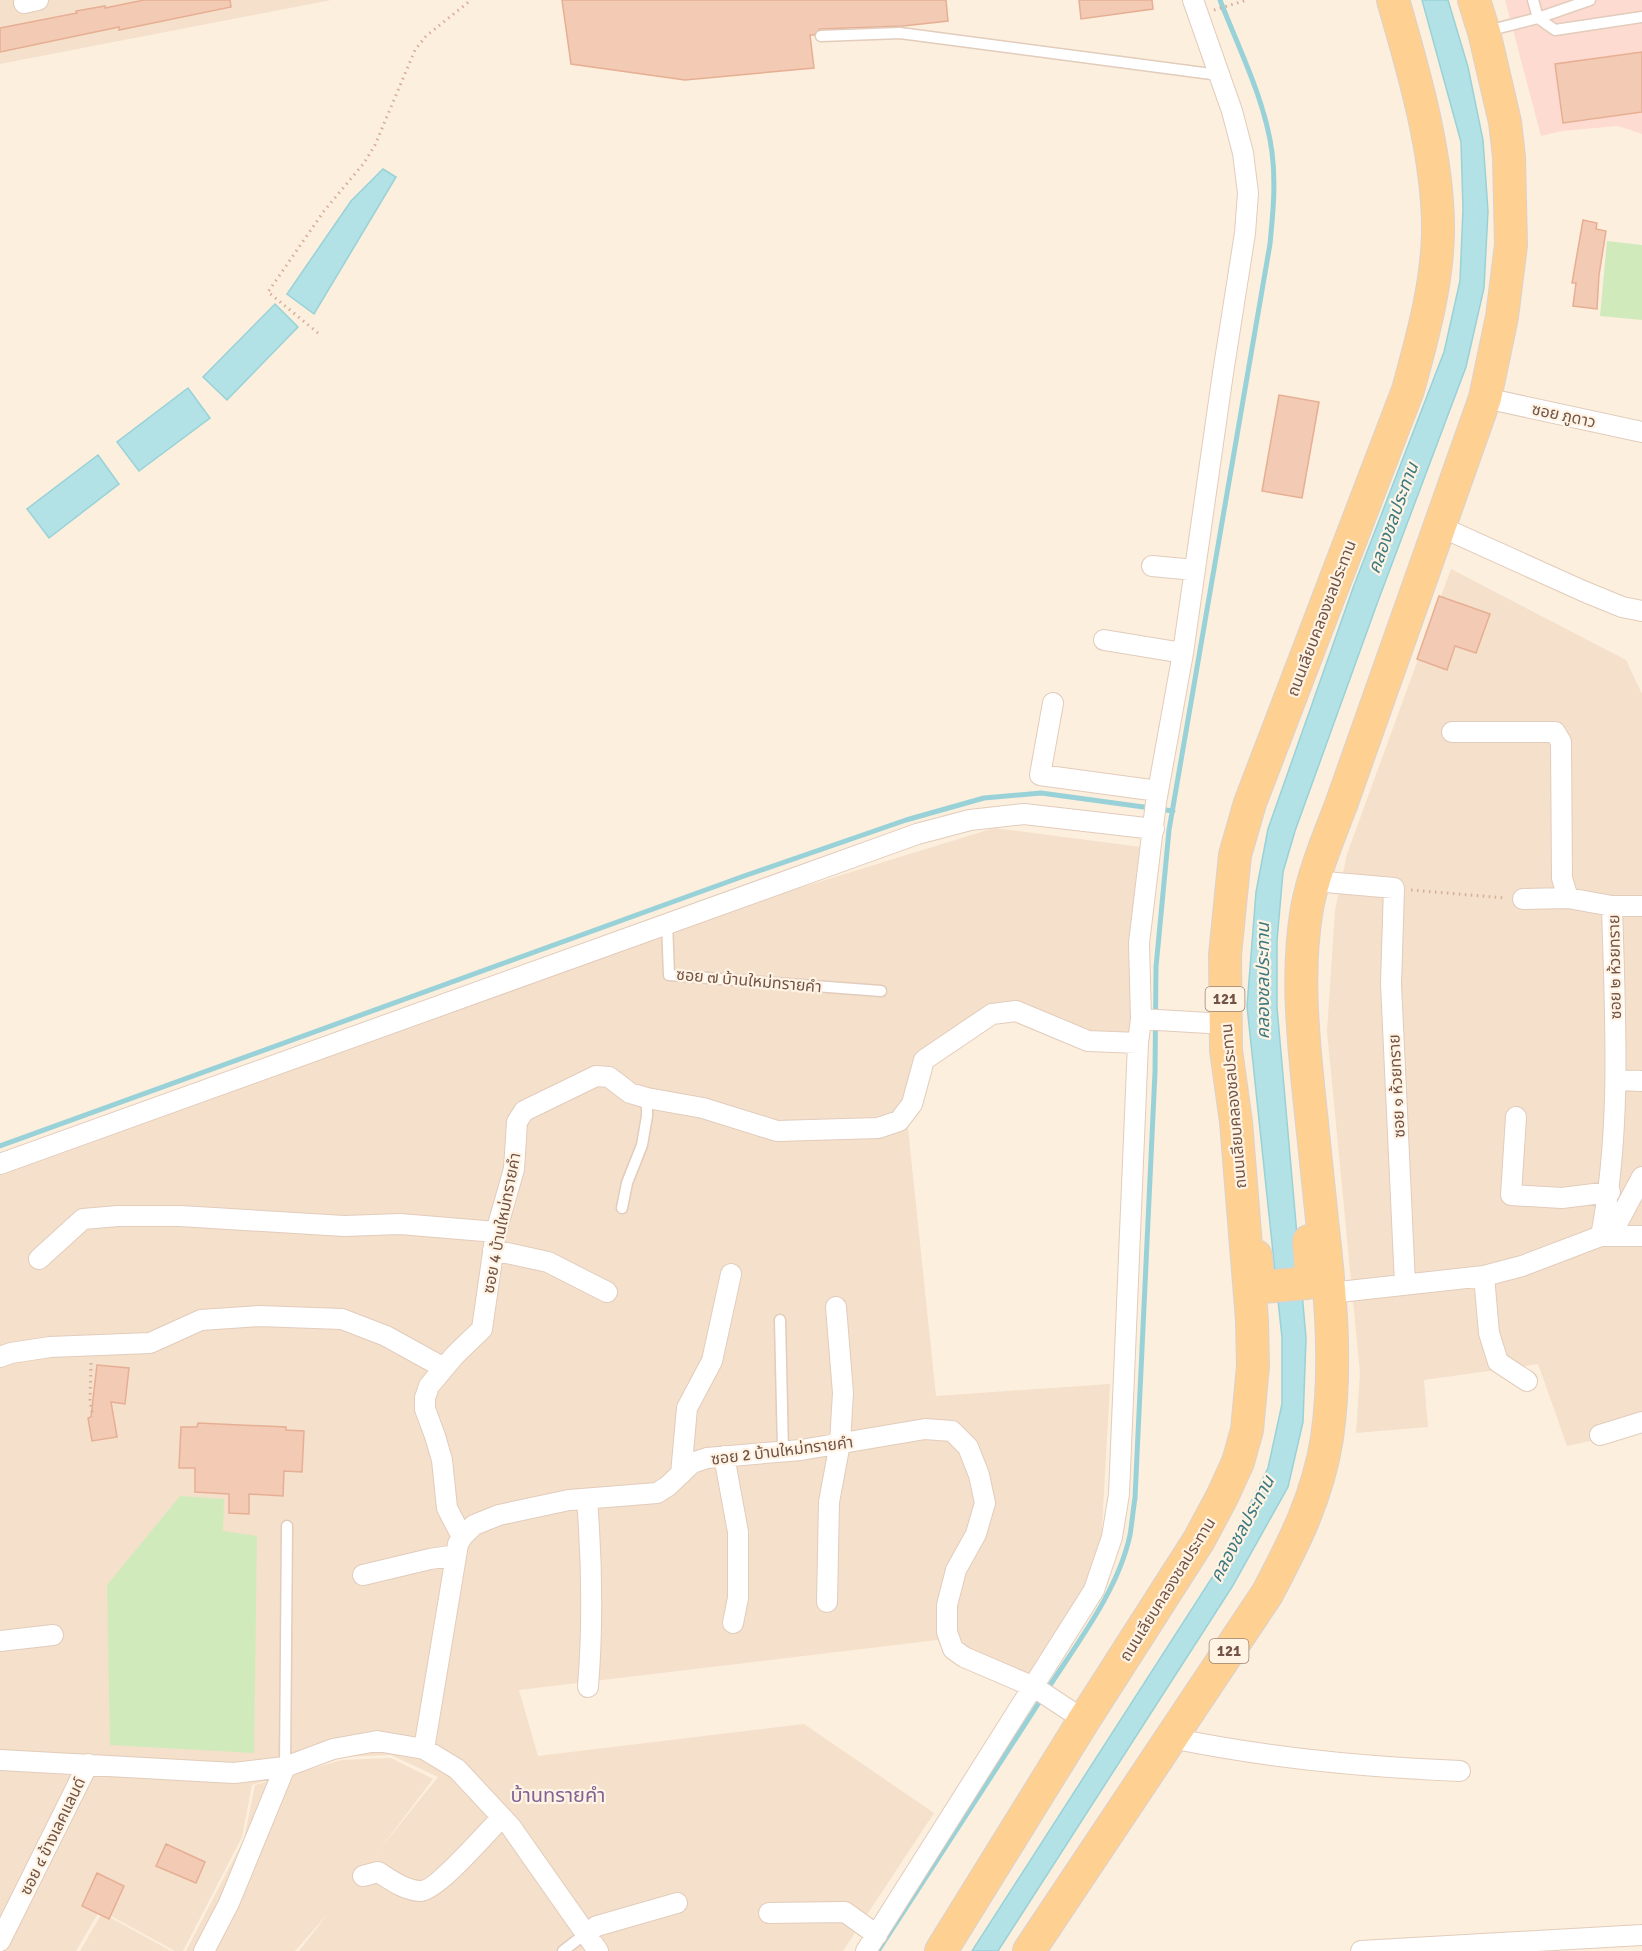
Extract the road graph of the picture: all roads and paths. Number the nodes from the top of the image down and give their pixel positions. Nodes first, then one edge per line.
1 (471, 0) edge
2 (1193, 0) edge
3 (1247, 0) edge
4 (1393, 0) edge
5 (1474, 0) edge
6 (1533, 0) edge
7 (1590, 0) edge
8 (1231, 5) dead end
9 (1642, 17) edge
10 (1538, 18) junction
11 (1484, 32) junction
12 (821, 36) dead end
13 (1219, 75) junction
14 (318, 333) dead end
15 (1485, 398) junction
16 (1642, 432) edge
17 (1438, 526) junction
18 (1152, 566) dead end
19 (1195, 570) junction
20 (1642, 611) edge
21 (1104, 640) dead end
22 (1183, 653) junction
23 (1053, 703) dead end
24 (1452, 732) dead end
25 (1157, 796) junction
26 (1154, 829) junction
27 (1314, 880) junction
28 (1394, 888) junction
29 (1568, 898) junction
30 (1523, 899) joint
31 (1612, 906) junction
32 (1642, 906) edge
33 (667, 922) junction
34 (880, 991) dead end
35 (1145, 1019) junction
36 (1225, 1024) junction
37 (1138, 1043) junction
38 (1616, 1080) junction
39 (1642, 1082) edge
40 (647, 1098) junction
41 (1516, 1117) dead end
42 (1236, 1122) junction
43 (0, 1164) edge
44 (1642, 1177) edge
45 (1610, 1191) junction
46 (1637, 1195) edge
47 (622, 1208) dead end
48 (1606, 1235) junction
49 (1642, 1236) edge
50 (495, 1241) junction
51 (39, 1259) dead end
52 (730, 1274) dead end
53 (1484, 1276) junction
54 (1405, 1284) junction
55 (1316, 1291) junction
56 (607, 1292) dead end
57 (1266, 1295) junction
58 (836, 1307) dead end
59 (780, 1320) dead end
60 (92, 1346) junction
61 (6, 1355) edge
62 (444, 1368) junction
63 (1527, 1381) dead end
64 (93, 1417) dead end
65 (1642, 1422) edge
66 (1247, 1430) junction
67 (1600, 1435) dead end
68 (840, 1443) junction
69 (783, 1451) junction
70 (724, 1456) junction
71 (681, 1474) junction
72 (587, 1499) junction
73 (287, 1526) dead end
74 (459, 1546) junction
75 (363, 1575) dead end
76 (827, 1602) dead end
77 (733, 1623) dead end
78 (53, 1635) dead end
79 (0, 1641) edge
80 (588, 1687) dead end
81 (1038, 1689) junction
82 (1072, 1712) junction
83 (1172, 1738) junction
84 (424, 1749) junction
85 (0, 1760) edge
86 (88, 1764) junction
87 (285, 1767) junction
88 (1460, 1771) dead end
89 (502, 1816) junction
90 (363, 1876) dead end
91 (677, 1903) dead end
92 (769, 1913) dead end
93 (585, 1934) junction
94 (1642, 1935) edge
95 (0, 1941) edge
96 (871, 1943) edge
97 (204, 1951) edge
98 (563, 1951) edge
99 (598, 1951) edge
100 (941, 1951) edge
101 (1029, 1951) edge
102 (1361, 1951) edge

1 - 14 path
2 - 13 street
3 - 8 path
4 - 36 main road, ถนนเลียบคลองชลประทาน / 121
5 - 11 main road, 121
6 - 10 lane
7 - 10 lane
9 - 10 lane
10 - 11 lane
11 - 15 main road, 121
12 - 13 lane
13 - 19 street
15 - 16 street, ซอย ภูดาว
15 - 17 main road, 121
17 - 20 street
17 - 27 main road, 121
18 - 19 street
19 - 22 street
21 - 22 street
22 - 25 street
23 - 25 street
24 - 29 street
25 - 26 street
26 - 33 street
26 - 35 street
27 - 28 street
27 - 55 main road, 121
28 - 30 path
28 - 54 street, ซอย ๑ ห้วยทราย
29 - 30 street, ซอย ๒ ห้วยทราย
29 - 31 street, ซอย ๒ ห้วยทราย
31 - 32 street
31 - 38 street, ซอย ๒ ห้วยทราย
33 - 34 lane, ซอย ๗ บ้านใหม่ทรายคำ
33 - 43 street
35 - 36 street
35 - 37 street
36 - 42 main road, ถนนเลียบคลองชลประทาน / 121
37 - 40 street, ซอย 4 บ้านใหม่ทรายคำ
37 - 81 street
38 - 39 street
38 - 45 street, ซอย ๒ ห้วยทราย
40 - 47 lane
40 - 50 street, ซอย 4 บ้านใหม่ทรายคำ
41 - 45 street
42 - 57 main road
42 - 66 main road, ถนนเลียบคลองชลประทาน / 121
44 - 46 street
45 - 48 street, ซอย ๒ ห้วยทราย
46 - 48 street
48 - 49 street
48 - 53 street
50 - 51 street
50 - 56 street
50 - 62 street, ซอย 4 บ้านใหม่ทรายคำ
52 - 71 street
53 - 54 street
53 - 63 street
54 - 55 street
55 - 57 main road
55 - 83 main road, 121
57 - 66 main road
58 - 68 street
59 - 69 lane
60 - 61 street
60 - 62 street
60 - 64 path
62 - 74 street, ซอย 4 บ้านใหม่ทรายคำ
65 - 67 street
66 - 82 main road, ถนนเลียบคลองชลประทาน / 121
68 - 69 street, ซอย 2 บ้านใหม่ทรายคำ
68 - 76 street
68 - 81 street, ซอย 2 บ้านใหม่ทรายคำ
69 - 70 street, ซอย 2 บ้านใหม่ทรายคำ
70 - 71 street, ซอย 2 บ้านใหม่ทรายคำ
70 - 77 street
71 - 72 street, ซอย 2 บ้านใหม่ทรายคำ
72 - 74 street, ซอย 2 บ้านใหม่ทรายคำ
72 - 80 street
73 - 87 lane
74 - 75 street
74 - 84 street
78 - 79 street
81 - 82 street, ซอย 2 บ้านใหม่ทรายคำ
81 - 96 street
82 - 100 main road, ถนนเลียบคลองชลประทาน / 121
83 - 88 street
83 - 101 main road, 121
84 - 87 street
84 - 89 street
85 - 86 street
86 - 87 street
86 - 95 street, ซอย ๔ ข้างเลคแลนด์
87 - 97 street
89 - 90 street
89 - 93 street
91 - 93 street
92 - 96 street
93 - 98 lane
93 - 99 street
94 - 102 street

